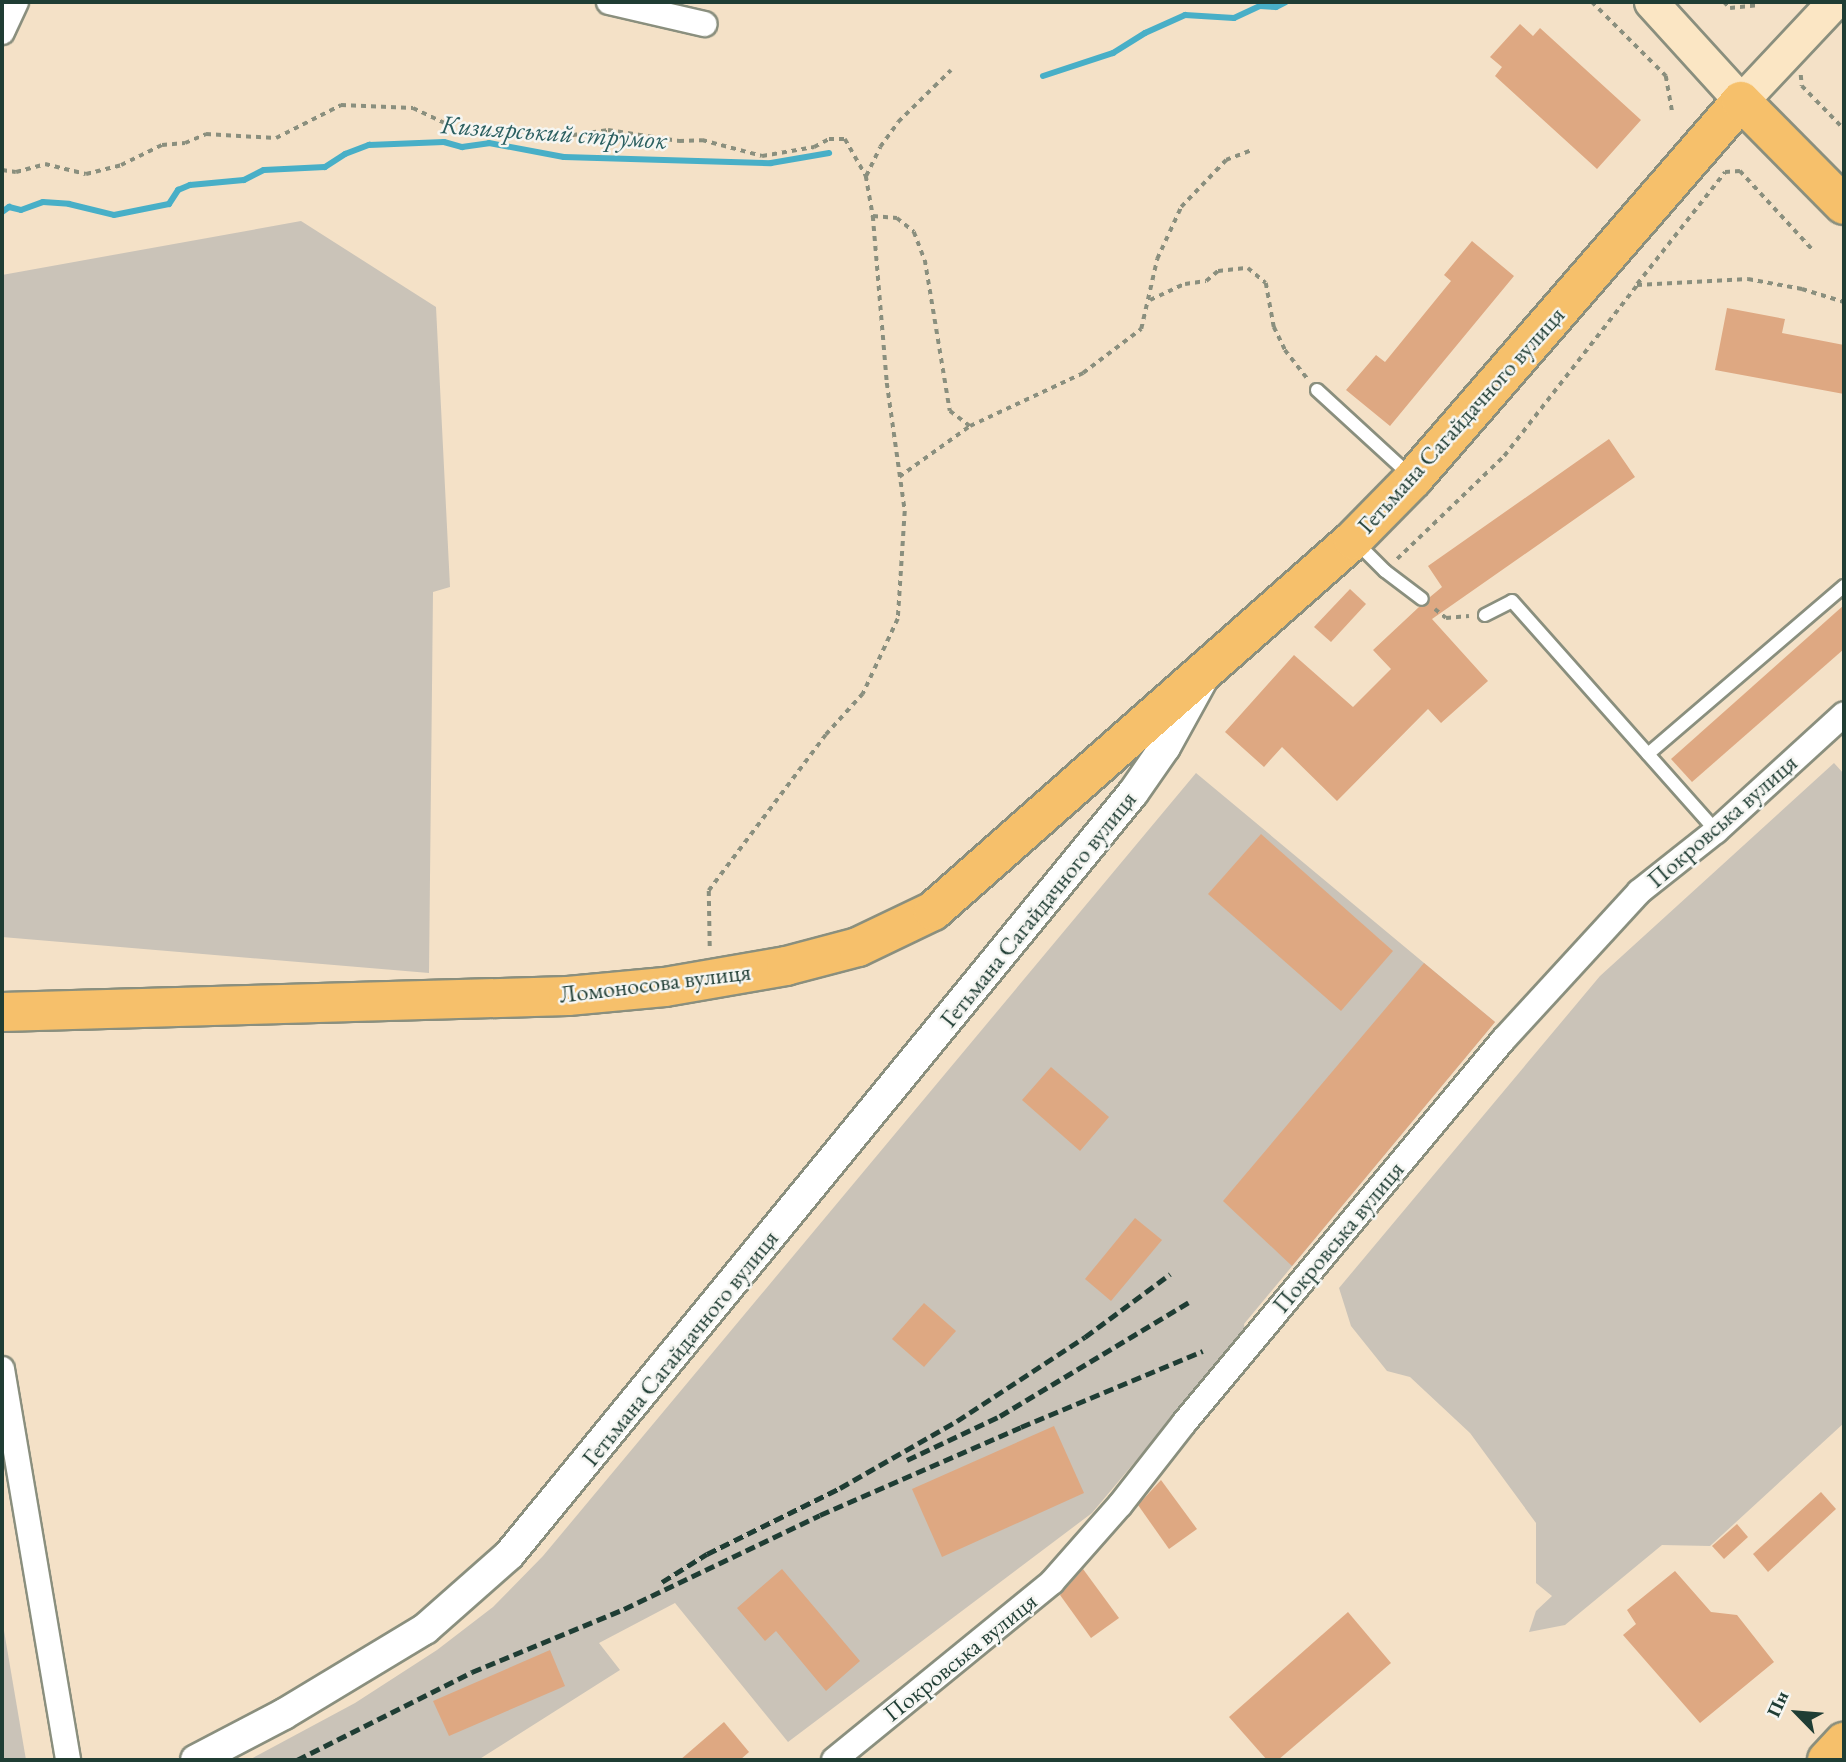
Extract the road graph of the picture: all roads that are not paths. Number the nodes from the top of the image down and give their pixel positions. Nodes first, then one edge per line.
1 (16, 2) edge
2 (609, 2) edge
3 (1651, 2) edge
4 (1834, 2) edge
5 (704, 24) dead end
6 (2, 32) edge
7 (1741, 102) junction
8 (1844, 205) edge
9 (1317, 390) road end
10 (1413, 479) junction
11 (1353, 540) junction
12 (1844, 586) edge
13 (1422, 599) dead end
14 (1485, 615) road end
15 (1207, 670) junction
16 (1844, 714) edge
17 (1648, 754) junction
18 (1716, 831) junction
19 (2, 1012) edge
20 (2, 1369) edge
21 (68, 1760) edge
22 (196, 1760) edge
23 (834, 1760) edge

1 - 6 street
2 - 5 street
3 - 7 main road
4 - 7 main road, Гетьмана Сагайдачного вулиця
7 - 8 highway
7 - 10 highway, Гетьмана Сагайдачного вулиця
9 - 10 lane
10 - 11 highway, Гетьмана Сагайдачного вулиця
11 - 13 lane
11 - 15 highway, Гетьмана Сагайдачного вулиця
12 - 17 lane
14 - 17 lane
15 - 19 highway, Ломоносова вулиця
15 - 22 street, Гетьмана Сагайдачного вулиця
16 - 18 street, Покровська вулиця
17 - 18 lane
18 - 23 street, Покровська вулиця
20 - 21 street

